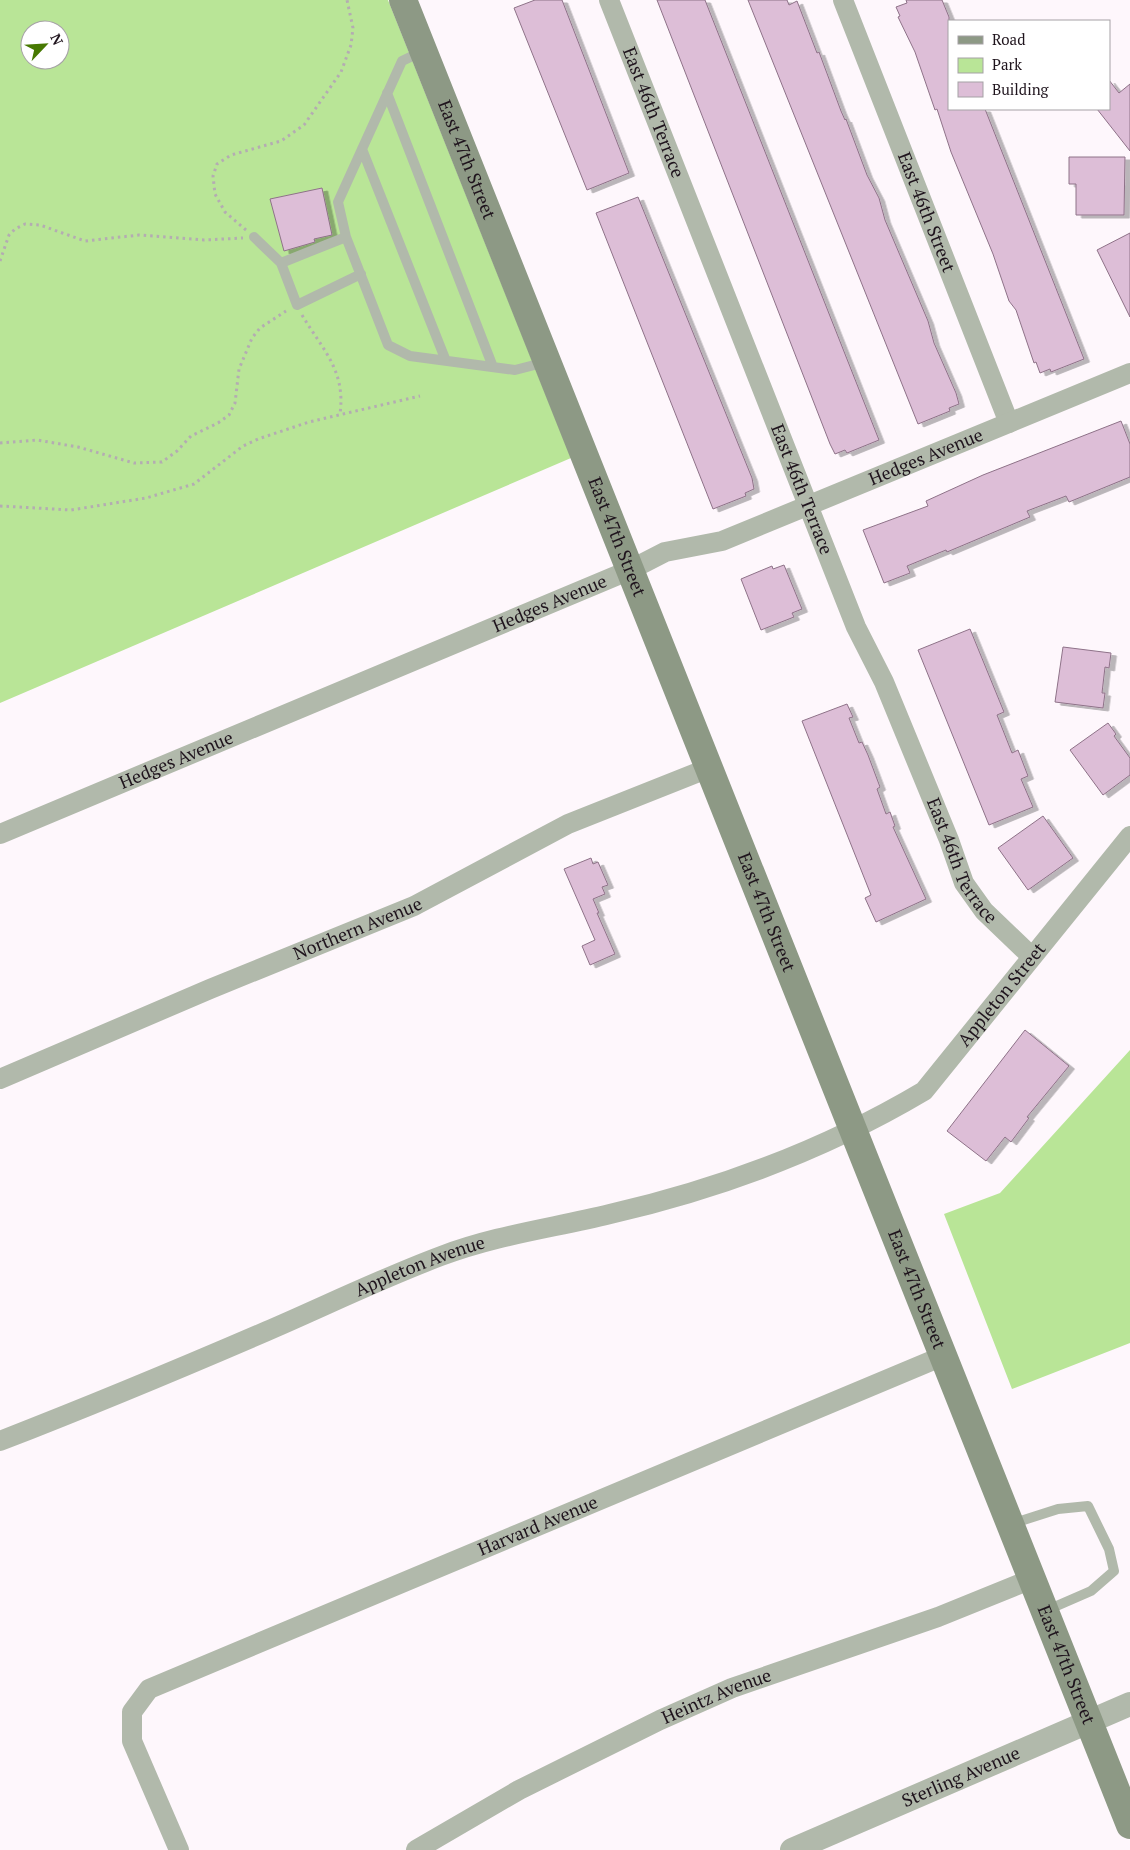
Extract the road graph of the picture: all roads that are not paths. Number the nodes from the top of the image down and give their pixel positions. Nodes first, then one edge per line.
1 (402, 0) edge
2 (609, 0) edge
3 (843, 0) edge
4 (423, 51) junction
5 (387, 93) junction
6 (362, 149) junction
7 (254, 237) road end
8 (346, 238) junction
9 (281, 263) junction
10 (360, 274) junction
11 (446, 361) junction
12 (547, 362) junction
13 (493, 367) junction
14 (1130, 373) edge
15 (1009, 423) junction
16 (809, 505) junction
17 (630, 570) junction
18 (709, 768) junction
19 (0, 834) edge
20 (1130, 836) edge
21 (1032, 956) junction
22 (0, 1079) edge
23 (853, 1129) junction
24 (943, 1356) junction
25 (0, 1441) edge
26 (1010, 1525) junction
27 (1032, 1580) junction
28 (1045, 1611) junction
29 (1130, 1704) edge
30 (1088, 1723) junction
31 (1130, 1825) edge
32 (804, 1848) edge
33 (179, 1850) edge
34 (416, 1850) edge

1 - 4 main road, East 47th Street
2 - 16 street, East 46th Terrace
3 - 15 street, East 46th Street
4 - 5 lane
4 - 12 main road, East 47th Street
5 - 6 lane
5 - 13 lane
6 - 8 lane
6 - 11 lane
7 - 9 lane
8 - 9 lane
8 - 10 lane
9 - 10 lane
10 - 11 lane
11 - 13 lane
12 - 13 lane
12 - 17 main road, East 47th Street
14 - 15 street, Hedges Avenue
15 - 16 street, Hedges Avenue
16 - 17 street, Hedges Avenue
16 - 21 street, East 46th Terrace
17 - 18 main road, East 47th Street
17 - 19 street, Hedges Avenue
18 - 22 street, Northern Avenue
18 - 23 main road, East 47th Street
20 - 21 street, Appleton Street
21 - 23 street, Appleton Street
23 - 24 main road, East 47th Street
23 - 25 street, Appleton Avenue
24 - 26 main road, East 47th Street
24 - 33 street, Harvard Avenue
26 - 27 main road, East 47th Street
26 - 28 lane
27 - 28 main road, East 47th Street
27 - 34 street, Heintz Avenue
28 - 30 main road, East 47th Street
29 - 30 street, Sterling Avenue
30 - 31 main road, East 47th Street
30 - 32 street, Sterling Avenue

